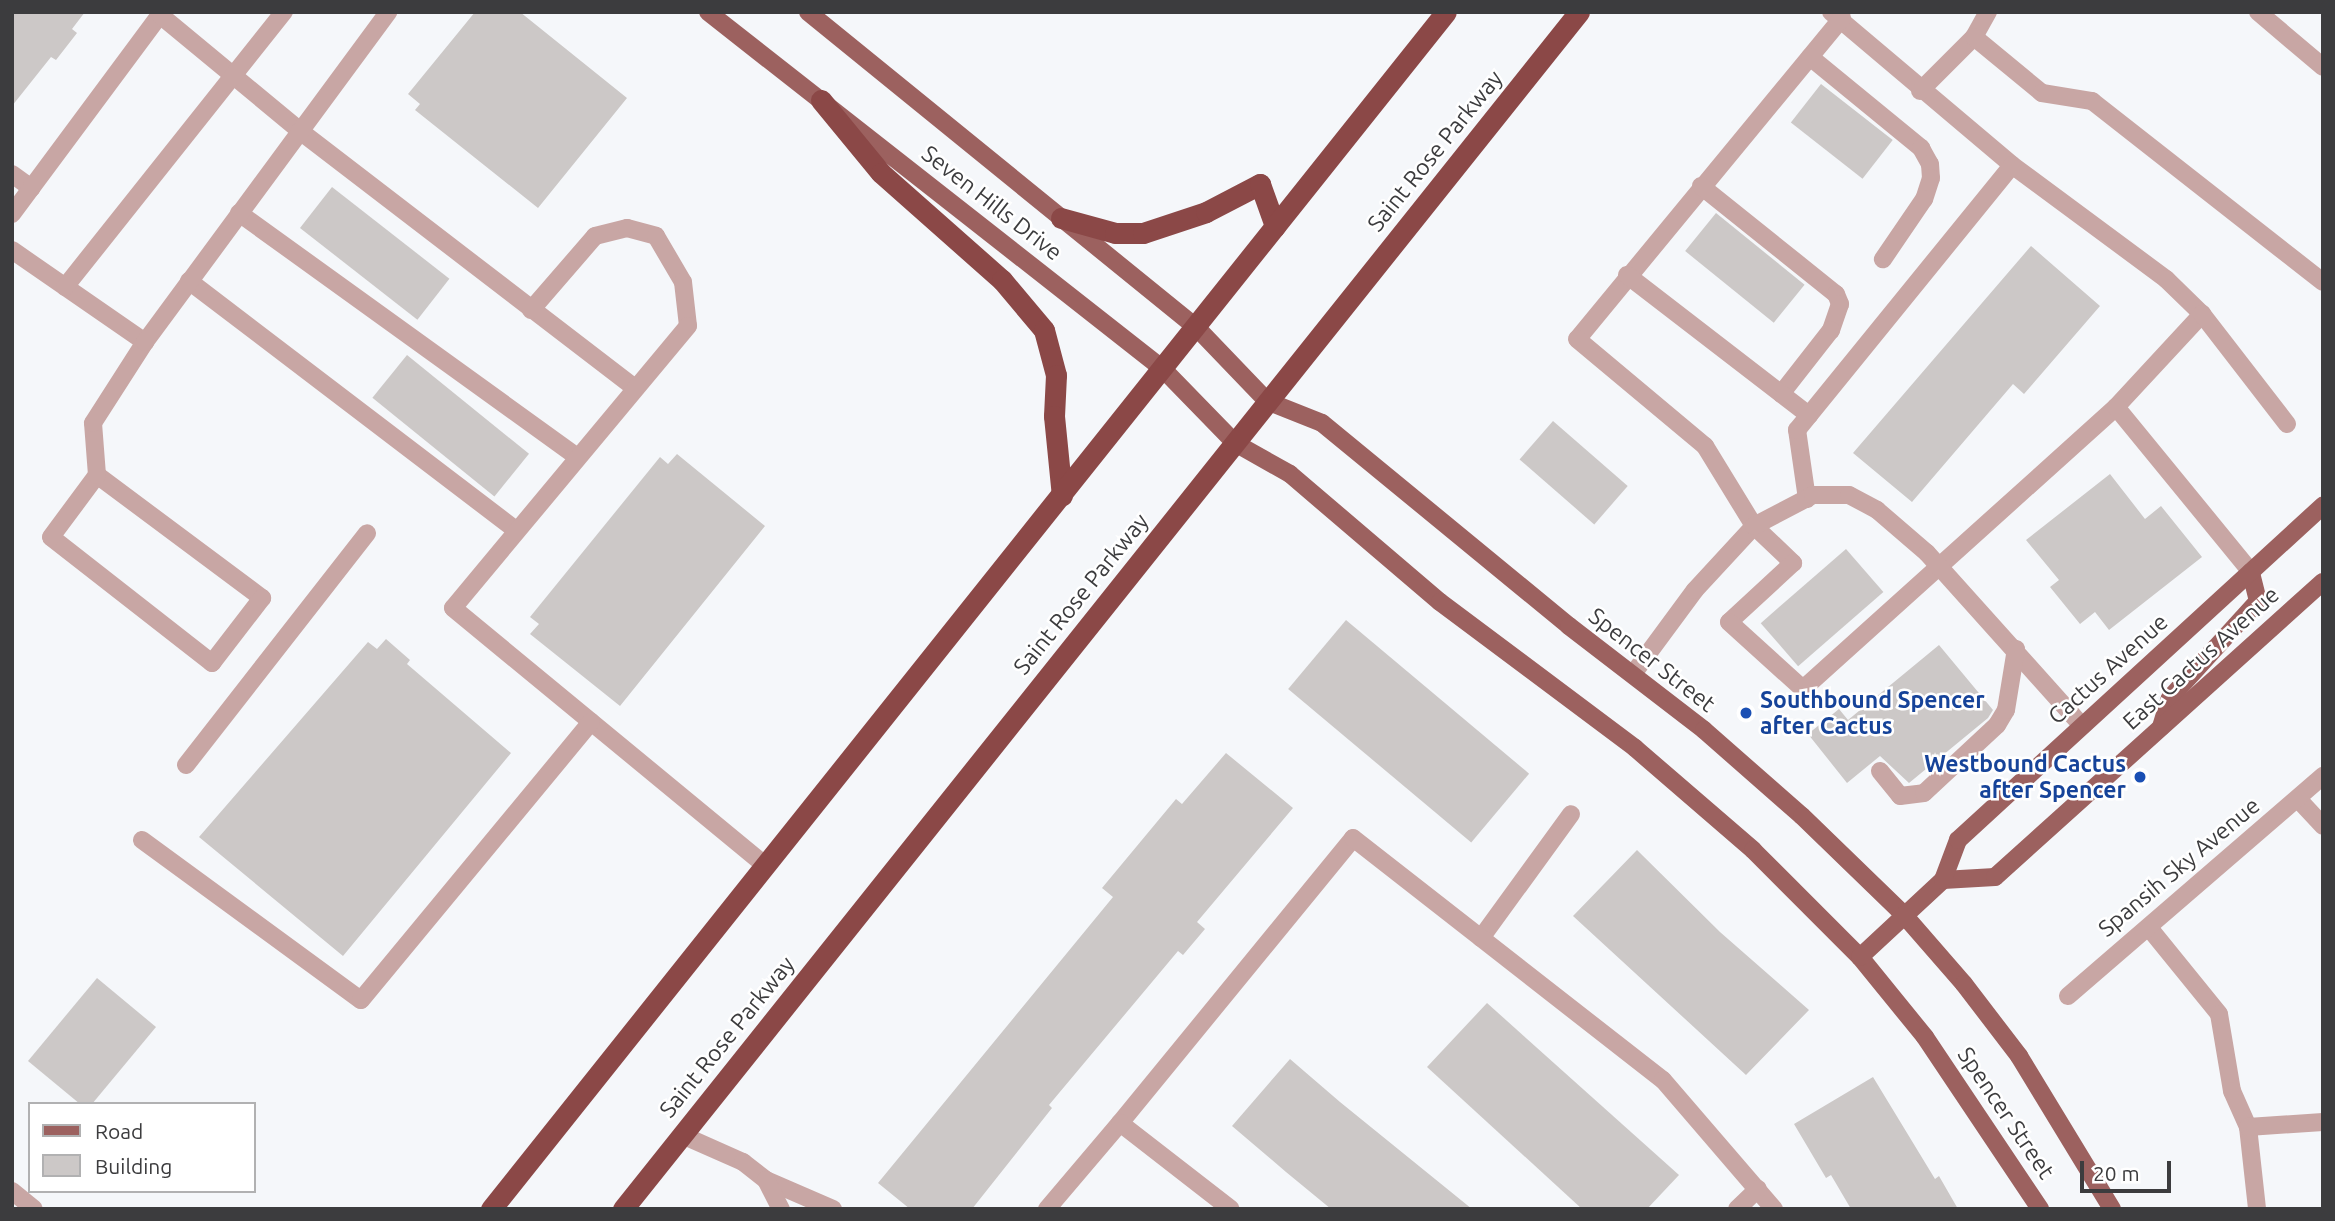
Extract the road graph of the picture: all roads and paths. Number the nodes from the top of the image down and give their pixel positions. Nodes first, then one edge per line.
1 (284, 12) edge
2 (388, 12) edge
3 (708, 12) edge
4 (808, 12) edge
5 (1446, 12) edge
6 (1579, 12) edge
7 (1988, 12) edge
8 (2258, 12) edge
9 (161, 14) edge
10 (1838, 14) edge
11 (1974, 37) junction
12 (1810, 57) junction
13 (2323, 67) edge
14 (233, 76) junction
15 (1920, 91) junction
16 (821, 100) junction
17 (300, 131) junction
18 (2012, 165) junction
19 (12, 174) edge
20 (1701, 186) junction
21 (31, 188) junction
22 (239, 213) junction
23 (12, 214) edge
24 (1061, 218) junction
25 (1275, 226) junction
26 (12, 250) edge
27 (1883, 259) dead end
28 (1628, 275) junction
29 (189, 281) junction
30 (2323, 282) edge
31 (65, 287) junction
32 (531, 310) junction
33 (2202, 314) junction
34 (1196, 327) junction
35 (145, 342) junction
36 (1163, 369) junction
37 (635, 388) junction
38 (1781, 394) junction
39 (1267, 401) junction
40 (2116, 407) junction
41 (1809, 415) junction
42 (2287, 424) dead end
43 (1235, 443) junction
44 (576, 456) junction
45 (97, 475) junction
46 (1062, 496) junction
47 (1807, 499) junction
48 (2323, 506) edge
49 (1754, 526) junction
50 (514, 529) junction
51 (366, 533) dead end
52 (1938, 565) junction
53 (2251, 572) junction
54 (2323, 582) edge
55 (2016, 649) junction
56 (1633, 674) junction
57 (591, 722) junction
58 (2082, 726) junction
59 (2161, 727) junction
60 (186, 765) dead end
61 (1880, 771) dead end
62 (2323, 776) edge
63 (2298, 799) junction
64 (1571, 814) dead end
65 (2323, 826) edge
66 (142, 840) dead end
67 (766, 866) junction
68 (1943, 880) junction
69 (1904, 915) junction
70 (2150, 929) junction
71 (1481, 938) junction
72 (1860, 957) junction
73 (2068, 996) dead end
74 (2323, 1122) edge
75 (1120, 1123) junction
76 (2248, 1127) junction
77 (682, 1135) junction
78 (766, 1180) junction
79 (1758, 1189) junction
80 (12, 1191) edge
81 (34, 1209) edge
82 (491, 1209) edge
83 (624, 1209) edge
84 (781, 1209) edge
85 (833, 1209) edge
86 (1047, 1209) edge
87 (1231, 1209) edge
88 (1737, 1209) edge
89 (1774, 1209) edge
90 (2040, 1209) edge
91 (2112, 1209) edge
92 (2257, 1209) edge

1 - 14 street
2 - 17 street
3 - 16 main road, Seven Hills Drive
4 - 24 main road, Seven Hills Drive
5 - 25 highway
6 - 39 highway, Saint Rose Parkway
7 - 11 street
8 - 13 street
9 - 14 street
9 - 21 street
10 - 12 street
10 - 15 street
11 - 15 street
11 - 30 street
12 - 20 street
12 - 27 street
14 - 17 street
14 - 31 street
15 - 18 street
16 - 36 main road, Seven Hills Drive
16 - 46 highway
17 - 22 street
17 - 32 street
18 - 33 street
18 - 41 street
19 - 21 street
20 - 28 street
20 - 38 street
21 - 23 street
22 - 29 street
22 - 44 street
24 - 25 highway
24 - 34 main road, Seven Hills Drive
25 - 34 highway
26 - 31 street
28 - 38 street
28 - 49 street
29 - 35 street
29 - 50 street
31 - 35 street
32 - 37 street
32 - 37 street
33 - 40 street
33 - 42 street
34 - 36 highway
34 - 39 main road, Seven Hills Drive
35 - 45 street
36 - 43 main road, Seven Hills Drive
36 - 46 highway
37 - 44 street
38 - 41 street
39 - 43 highway, Saint Rose Parkway
39 - 56 main road, Spencer Street
40 - 52 street
40 - 53 street
41 - 47 street
43 - 72 main road, Spencer Street
43 - 77 highway, Saint Rose Parkway
44 - 50 street
45 - 45 street
46 - 67 highway
47 - 49 street
47 - 52 street
48 - 53 main road, Cactus Avenue
49 - 52 street
49 - 56 street
50 - 57 street
51 - 60 street
52 - 55 street
53 - 58 main road, Cactus Avenue
53 - 59 main road
54 - 59 main road, East Cactus Avenue
55 - 58 street
55 - 61 street
56 - 69 main road, Spencer Street
57 - 66 street
57 - 67 street
58 - 68 main road, Cactus Avenue
59 - 68 main road, East Cactus Avenue
62 - 63 street, Spansih Sky Avenue
63 - 65 street
63 - 70 street, Spansih Sky Avenue
64 - 71 street
67 - 82 highway
68 - 69 main road, Cactus Avenue
69 - 72 main road, Cactus Avenue
69 - 91 main road, Spencer Street
70 - 73 street, Spansih Sky Avenue
70 - 76 street
71 - 75 street
71 - 79 street
72 - 90 main road, Spencer Street
74 - 76 street
75 - 86 street
75 - 87 street
76 - 92 street
77 - 78 street
77 - 83 highway, Saint Rose Parkway
78 - 84 street
78 - 85 street
79 - 88 street
79 - 89 street
80 - 81 street

